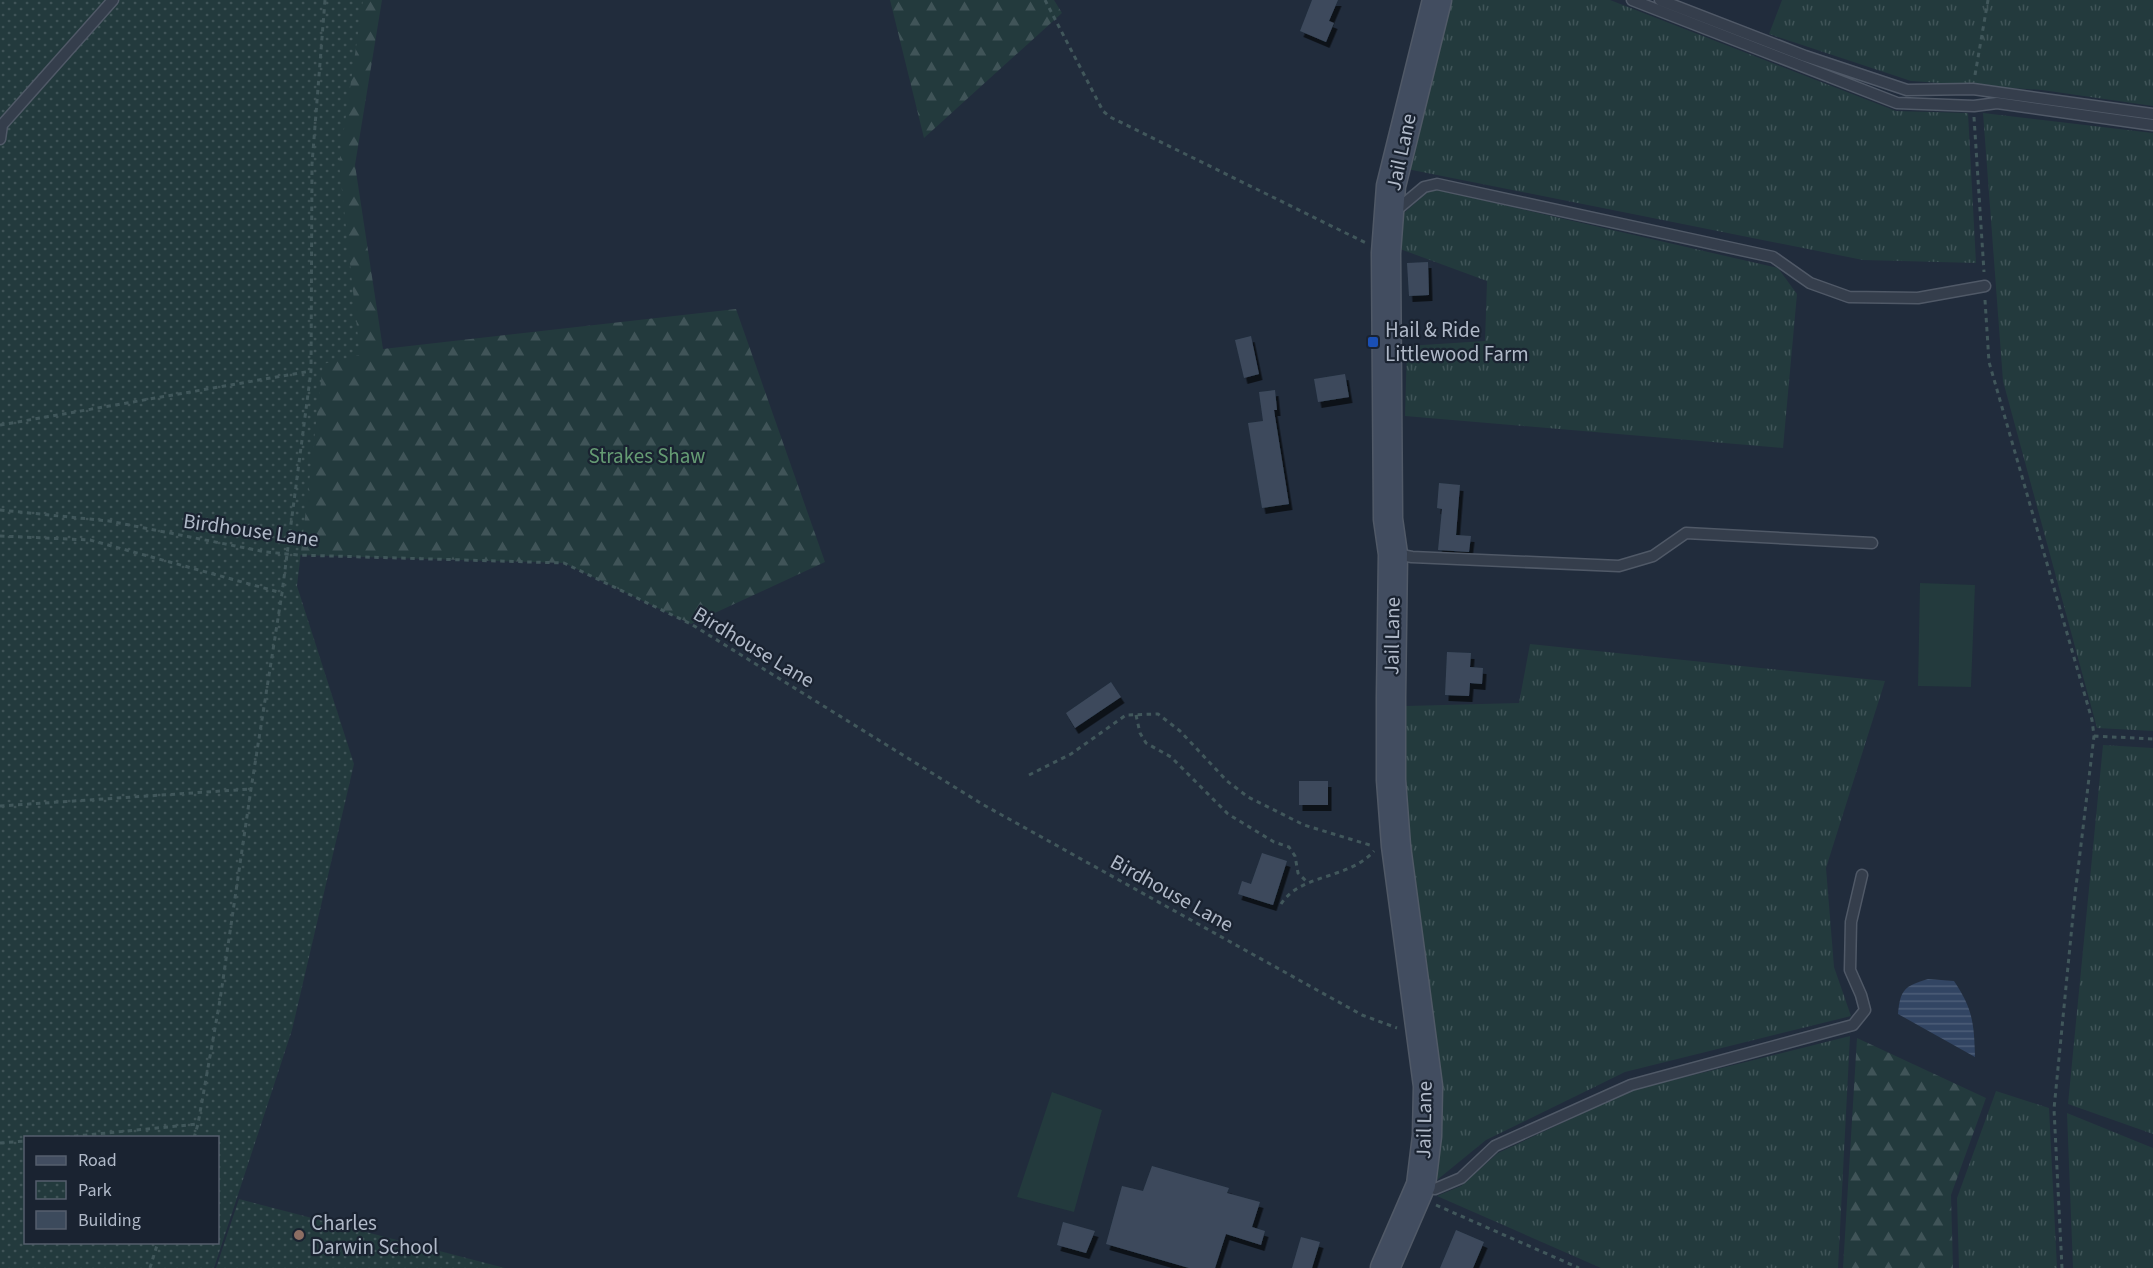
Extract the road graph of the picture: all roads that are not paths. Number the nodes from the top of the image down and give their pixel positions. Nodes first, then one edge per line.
1 (113, 0) edge
2 (1437, 0) edge
3 (1632, 0) edge
4 (1660, 0) edge
5 (2153, 114) edge
6 (2153, 125) edge
7 (0, 139) edge
8 (1389, 217) junction
9 (1985, 286) road end
10 (1872, 543) dead end
11 (1393, 554) junction
12 (1862, 875) dead end
13 (1419, 1191) junction
14 (1385, 1268) edge

1 - 7 lane
2 - 8 street, Jail Lane
3 - 6 lane
4 - 5 lane
8 - 9 lane
8 - 11 street, Jail Lane
10 - 11 lane
11 - 13 street, Jail Lane
12 - 13 lane
13 - 14 street, Jail Lane

